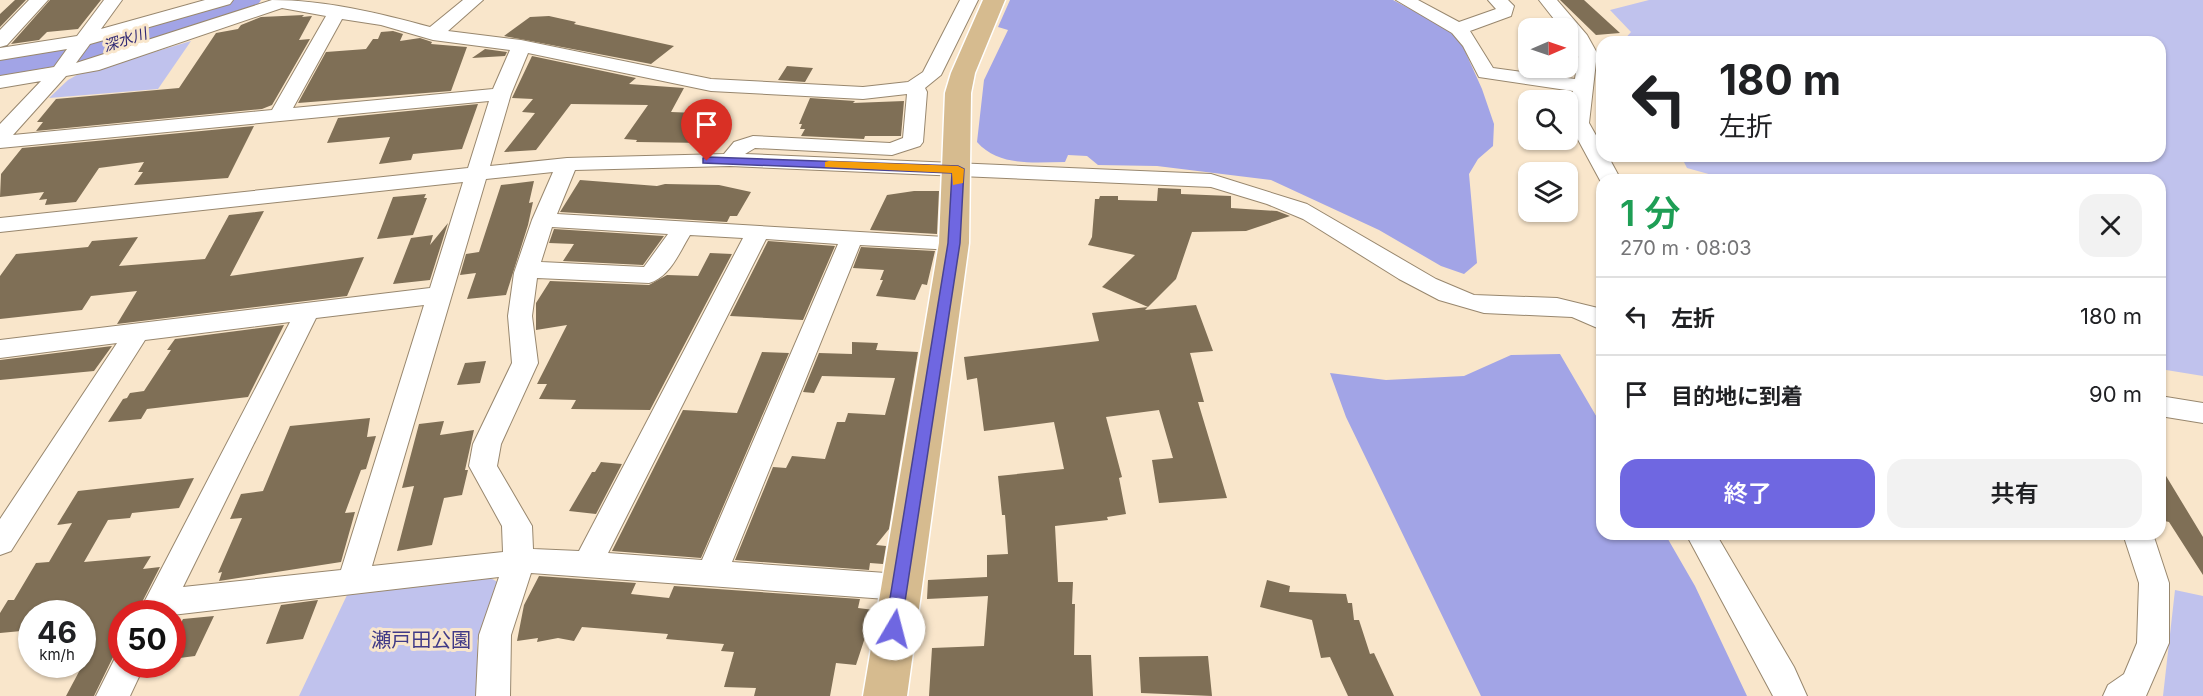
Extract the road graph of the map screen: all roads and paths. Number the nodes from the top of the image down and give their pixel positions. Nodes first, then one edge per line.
1 (39, 0) edge
2 (113, 0) edge
3 (224, 0) edge
4 (474, 0) edge
5 (969, 0) edge
6 (994, 0) edge
7 (1405, 0) edge
8 (1497, 0) edge
9 (1548, 0) edge
10 (286, 1) edge
11 (336, 14) junction
12 (1458, 28) junction
13 (433, 34) junction
14 (0, 41) edge
15 (79, 44) junction
16 (521, 46) junction
17 (0, 54) edge
18 (63, 69) junction
19 (0, 82) edge
20 (1582, 86) junction
21 (914, 87) junction
22 (501, 94) junction
23 (280, 113) junction
24 (0, 136) edge
25 (0, 142) edge
26 (1596, 154) edge
27 (730, 160) junction
28 (567, 164) junction
29 (958, 169) junction
30 (478, 175) junction
31 (543, 219) junction
32 (0, 225) edge
33 (684, 227) junction
34 (758, 232) junction
35 (851, 239) junction
36 (954, 243) junction
37 (525, 273) junction
38 (441, 295) junction
39 (307, 312) junction
40 (1596, 317) edge
41 (138, 331) junction
42 (0, 349) edge
43 (2166, 407) edge
44 (2203, 412) edge
45 (1704, 540) edge
46 (2140, 540) edge
47 (0, 543) edge
48 (588, 563) junction
49 (519, 564) junction
50 (712, 573) junction
51 (353, 579) junction
52 (900, 587) junction
53 (161, 600) edge
54 (186, 604) edge
55 (122, 678) edge
56 (113, 696) edge
57 (493, 696) edge
58 (885, 696) edge
59 (1790, 696) edge
60 (2121, 696) edge

1 - 14 street
2 - 15 street
3 - 15 street
4 - 13 street
5 - 21 street
6 - 29 main road
7 - 12 street
8 - 12 street
9 - 20 street
10 - 11 street
10 - 18 street
11 - 13 street
11 - 23 street
12 - 20 street
13 - 16 street
15 - 17 street
15 - 18 street
16 - 21 street
16 - 22 street
18 - 19 street
18 - 24 street
20 - 26 street
21 - 27 street
22 - 23 street
22 - 30 street
23 - 25 street
27 - 28 street
27 - 29 street
28 - 30 street
28 - 31 street
29 - 36 main road
29 - 40 street
30 - 32 street
30 - 38 street
31 - 33 street
31 - 37 street
33 - 34 street
33 - 37 street
34 - 35 street
34 - 48 street
35 - 36 street
35 - 50 street
36 - 52 main road
37 - 49 street
38 - 39 street
38 - 51 street
39 - 41 street
39 - 53 street
41 - 42 street
41 - 47 street
43 - 44 street
45 - 59 street
46 - 60 street
48 - 49 street
48 - 50 street
49 - 51 street
49 - 57 street
50 - 52 street
51 - 54 street
52 - 58 main road
55 - 56 street

